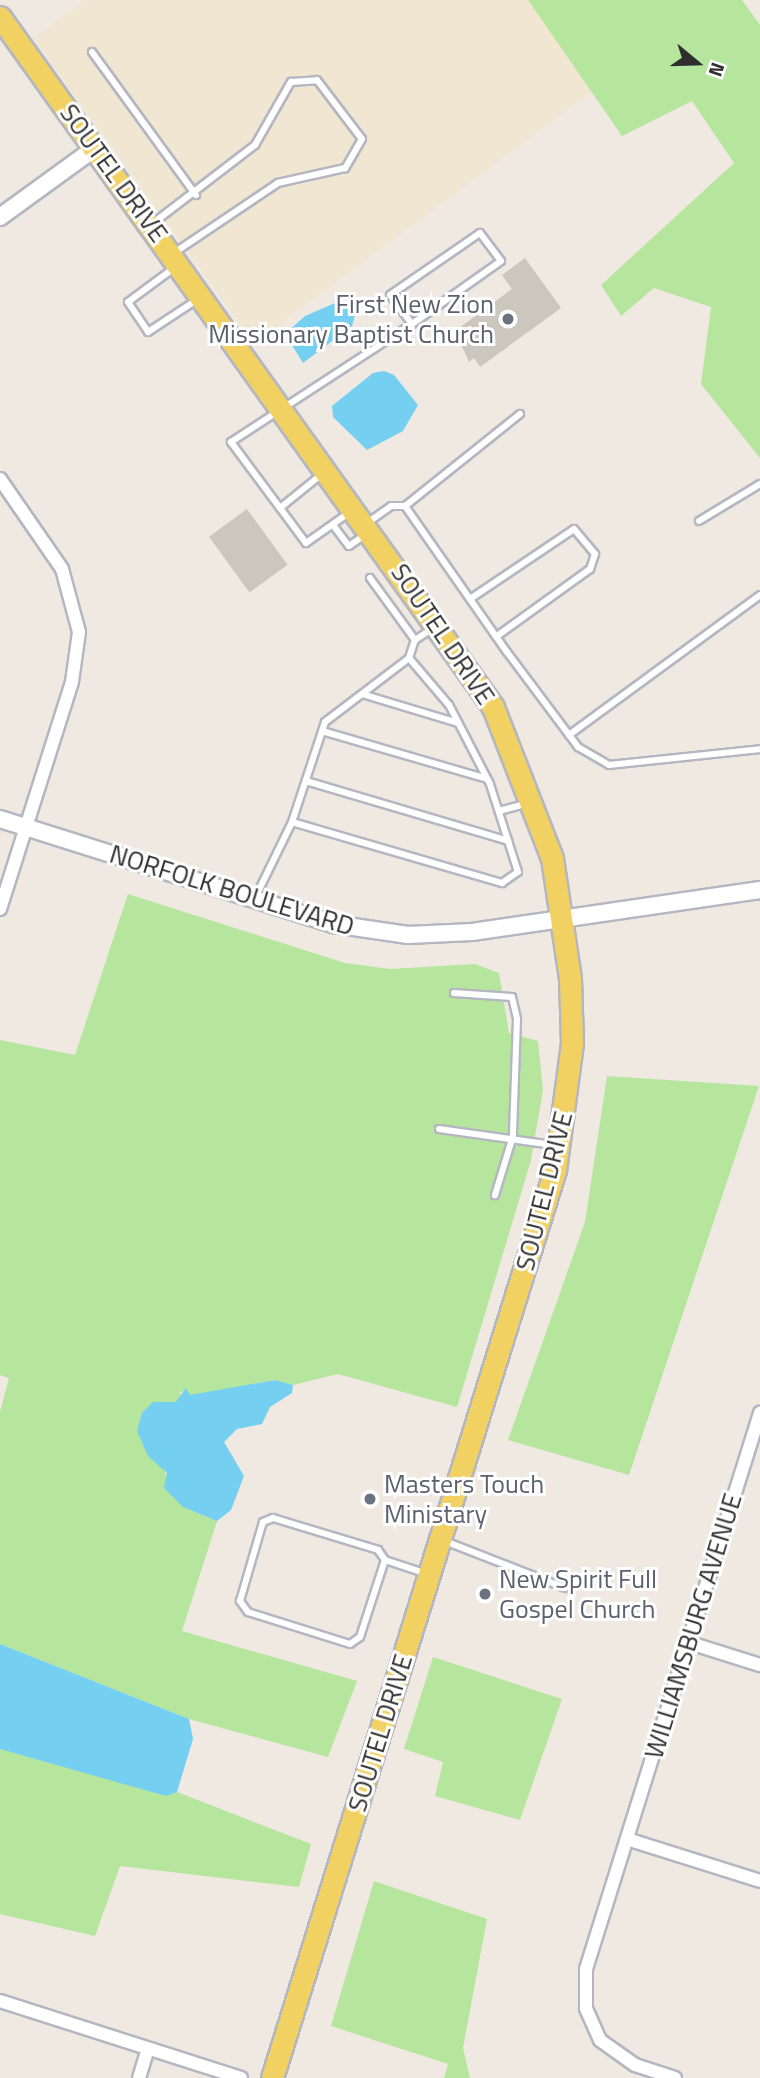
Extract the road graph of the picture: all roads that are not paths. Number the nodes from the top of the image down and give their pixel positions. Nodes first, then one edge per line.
1 (0, 17) edge
2 (92, 52) dead end
3 (95, 148) junction
4 (196, 195) junction
5 (0, 217) edge
6 (151, 225) junction
7 (176, 259) junction
8 (203, 296) junction
9 (412, 324) junction
10 (281, 405) junction
11 (520, 414) dead end
12 (328, 470) junction
13 (0, 479) edge
14 (760, 484) edge
15 (405, 506) junction
16 (280, 508) junction
17 (365, 520) junction
18 (699, 521) dead end
19 (333, 525) junction
20 (370, 578) dead end
21 (760, 595) edge
22 (470, 599) junction
23 (439, 624) junction
24 (497, 636) junction
25 (415, 640) junction
26 (409, 658) junction
27 (362, 694) junction
28 (458, 723) junction
29 (322, 731) junction
30 (569, 735) junction
31 (760, 749) edge
32 (487, 779) junction
33 (306, 781) junction
34 (534, 802) junction
35 (499, 811) junction
36 (0, 819) edge
37 (292, 822) junction
38 (26, 828) junction
39 (508, 841) junction
40 (760, 890) edge
41 (255, 900) junction
42 (0, 909) edge
43 (562, 920) junction
44 (454, 993) dead end
45 (439, 1129) dead end
46 (513, 1136) junction
47 (558, 1146) junction
48 (495, 1195) dead end
49 (760, 1413) edge
50 (754, 1452) edge
51 (440, 1540) junction
52 (385, 1560) junction
53 (429, 1575) junction
54 (565, 1588) dead end
55 (687, 1642) junction
56 (760, 1665) edge
57 (627, 1839) junction
58 (760, 1881) edge
59 (0, 2001) edge
60 (148, 2049) junction
61 (139, 2078) edge
62 (240, 2078) edge
63 (272, 2078) edge
64 (675, 2078) edge

1 - 3 main road, SOUTEL DRIVE
2 - 4 lane
3 - 5 street
3 - 6 main road, SOUTEL DRIVE
4 - 6 lane
4 - 7 lane
6 - 7 main road, SOUTEL DRIVE
7 - 8 main road, SOUTEL DRIVE
7 - 8 lane
8 - 10 main road, SOUTEL DRIVE
9 - 9 lane
9 - 10 lane
10 - 12 main road, SOUTEL DRIVE
10 - 16 lane
11 - 15 lane
12 - 16 lane
12 - 17 main road, SOUTEL DRIVE
13 - 38 street
14 - 18 lane
15 - 17 lane
15 - 22 lane
16 - 19 lane
17 - 19 lane
17 - 19 lane
17 - 23 main road, SOUTEL DRIVE
20 - 25 lane
21 - 30 lane
22 - 24 lane
22 - 24 lane
23 - 25 lane
23 - 34 main road, SOUTEL DRIVE
24 - 30 lane
25 - 26 lane
26 - 27 lane
26 - 28 lane
27 - 28 lane
27 - 29 lane
28 - 32 lane
29 - 32 lane
29 - 33 lane
30 - 31 lane
32 - 35 lane
33 - 37 lane
33 - 39 lane
34 - 35 lane
34 - 43 main road, SOUTEL DRIVE
35 - 39 lane
36 - 38 street, NORFOLK BOULEVARD
37 - 39 lane
37 - 41 lane
38 - 41 street, NORFOLK BOULEVARD
38 - 42 street
40 - 43 street, NORFOLK BOULEVARD
41 - 43 street, NORFOLK BOULEVARD
43 - 47 main road, SOUTEL DRIVE
44 - 46 lane
45 - 46 lane
46 - 47 lane
46 - 48 lane
47 - 51 main road, SOUTEL DRIVE
49 - 50 street, WILLIAMSBURG AVENUE
50 - 55 street, WILLIAMSBURG AVENUE
51 - 53 main road, SOUTEL DRIVE
51 - 54 lane
52 - 52 lane
52 - 53 lane
53 - 63 main road, SOUTEL DRIVE
55 - 56 street
55 - 57 street, WILLIAMSBURG AVENUE
57 - 58 street
57 - 64 street, WILLIAMSBURG AVENUE
59 - 60 street
60 - 61 street
60 - 62 street

